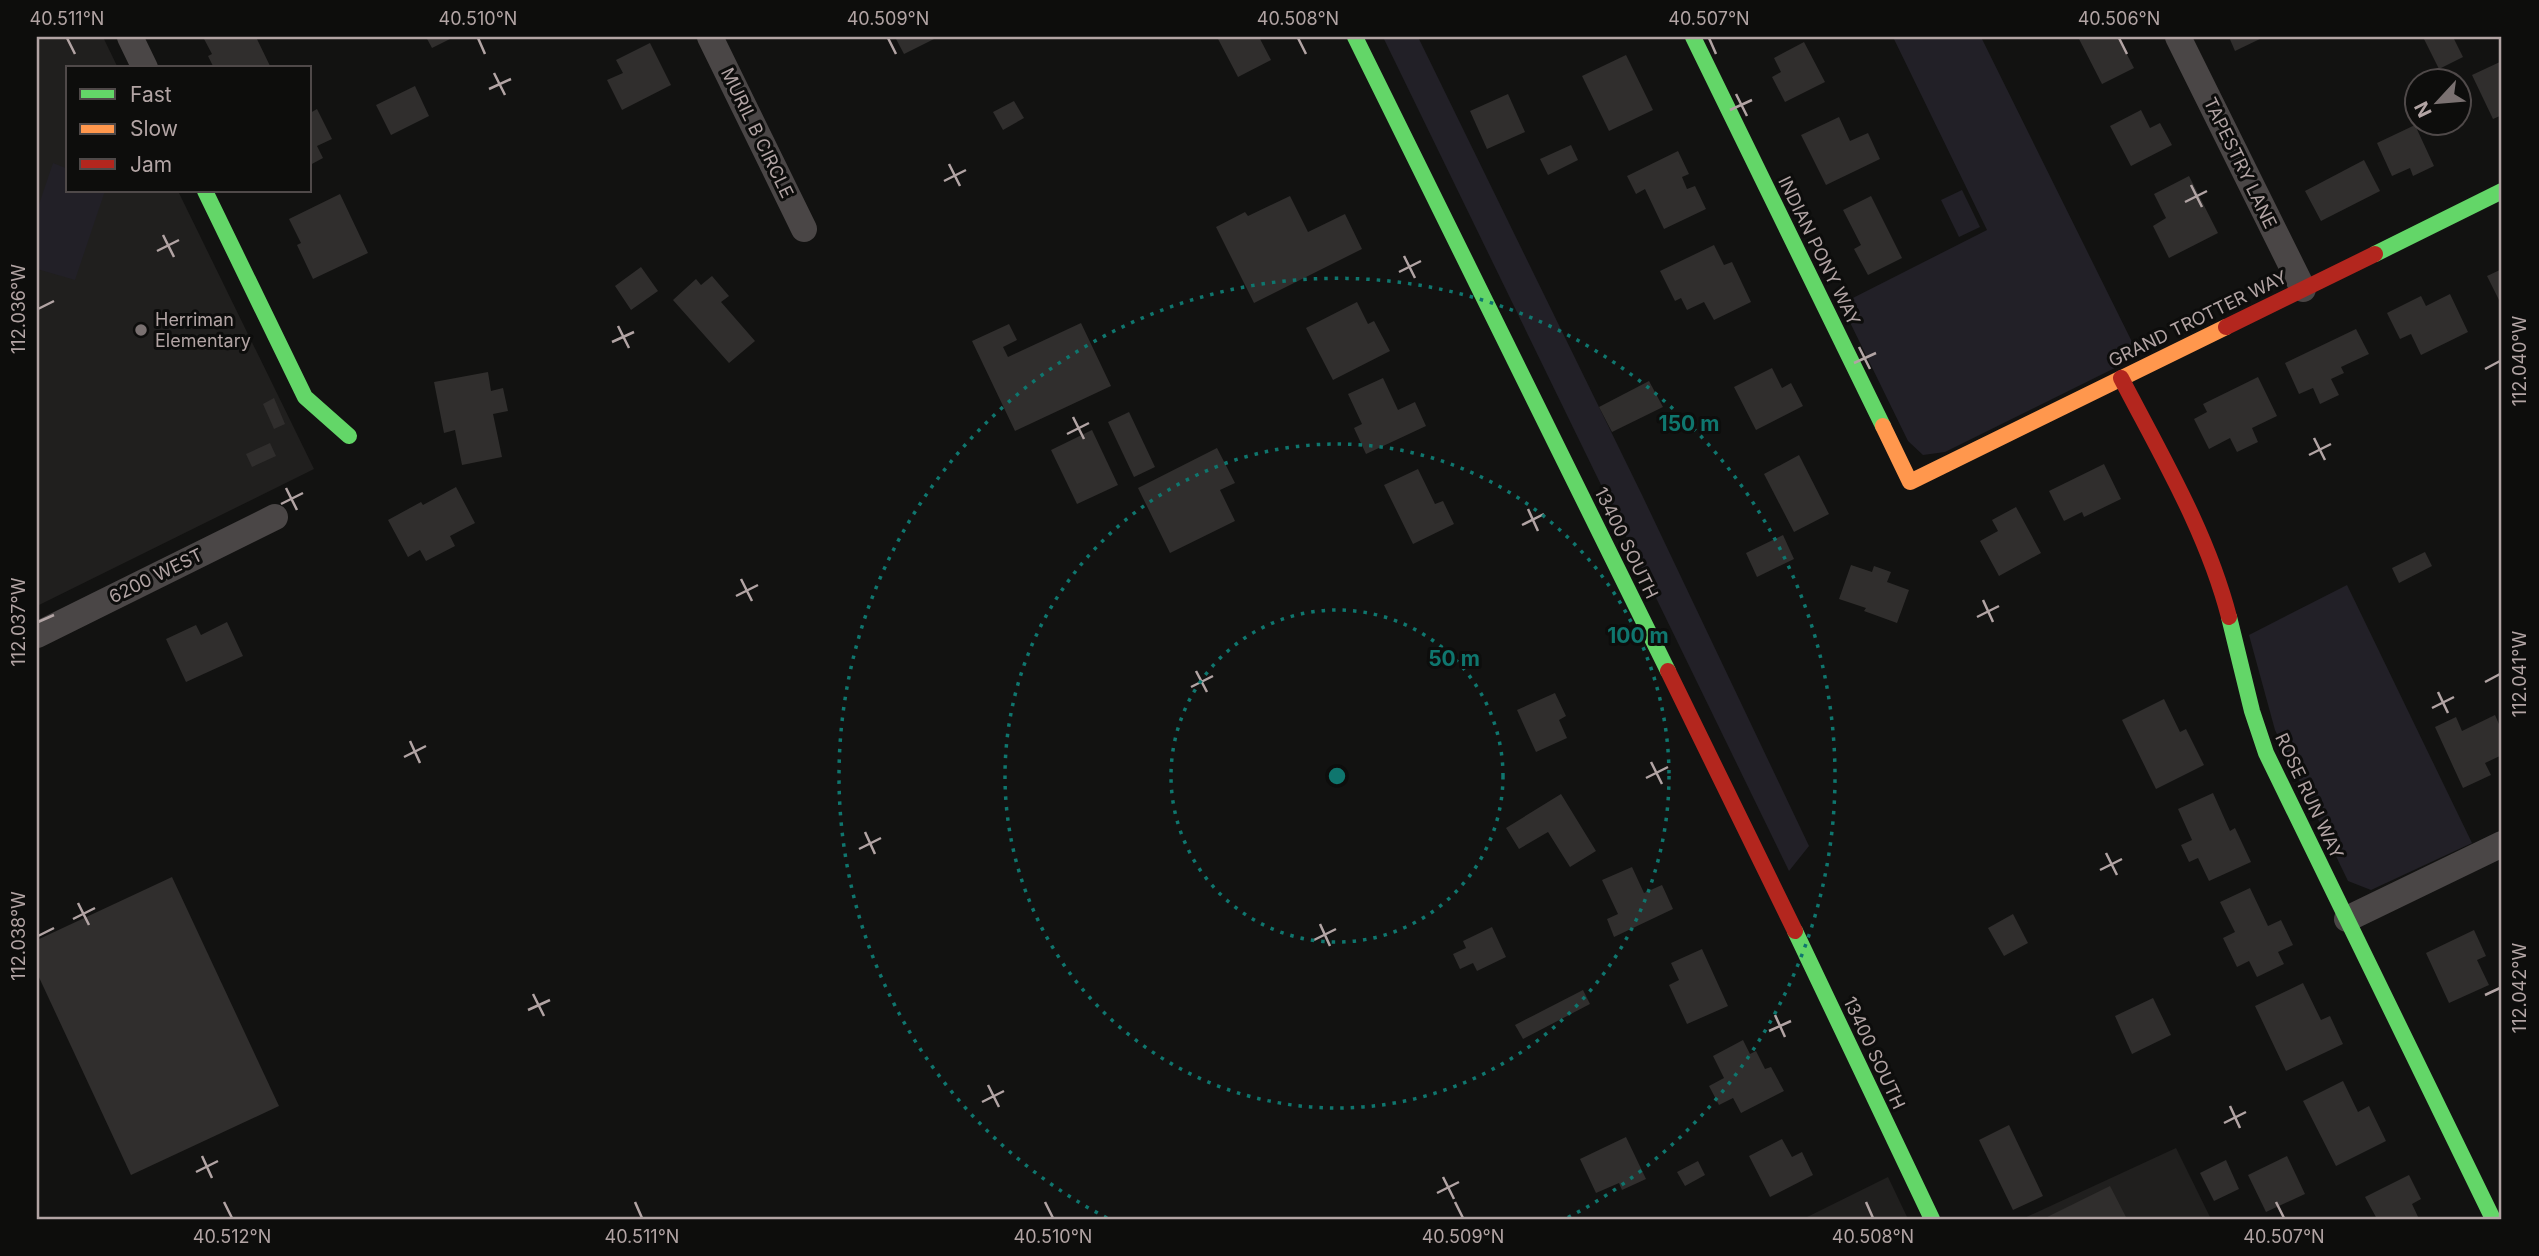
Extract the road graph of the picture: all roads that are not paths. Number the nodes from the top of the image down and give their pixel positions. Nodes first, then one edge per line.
1 (130, 37) edge
2 (710, 37) edge
3 (1355, 37) edge
4 (1693, 37) edge
5 (2178, 37) edge
6 (144, 66) edge
7 (2502, 191) edge
8 (205, 192) edge
9 (804, 229) dead end
10 (2303, 289) junction
11 (2121, 378) junction
12 (349, 436) dead end
13 (1910, 482) joint
14 (275, 517) dead end
15 (37, 635) edge
16 (2502, 844) edge
17 (2347, 919) junction
18 (1932, 1219) edge
19 (2493, 1219) edge

1 - 6 street
2 - 9 street, MURIL B CIRCLE
3 - 18 street, 13400 SOUTH
4 - 13 street, INDIAN PONY WAY
5 - 10 street, TAPESTRY LANE
7 - 10 street, GRAND TROTTER WAY
8 - 12 street
10 - 11 street, GRAND TROTTER WAY
11 - 13 street, GRAND TROTTER WAY
11 - 17 street, ROSE RUN WAY
14 - 15 street, 6200 WEST
16 - 17 street
17 - 19 street, ROSE RUN WAY

